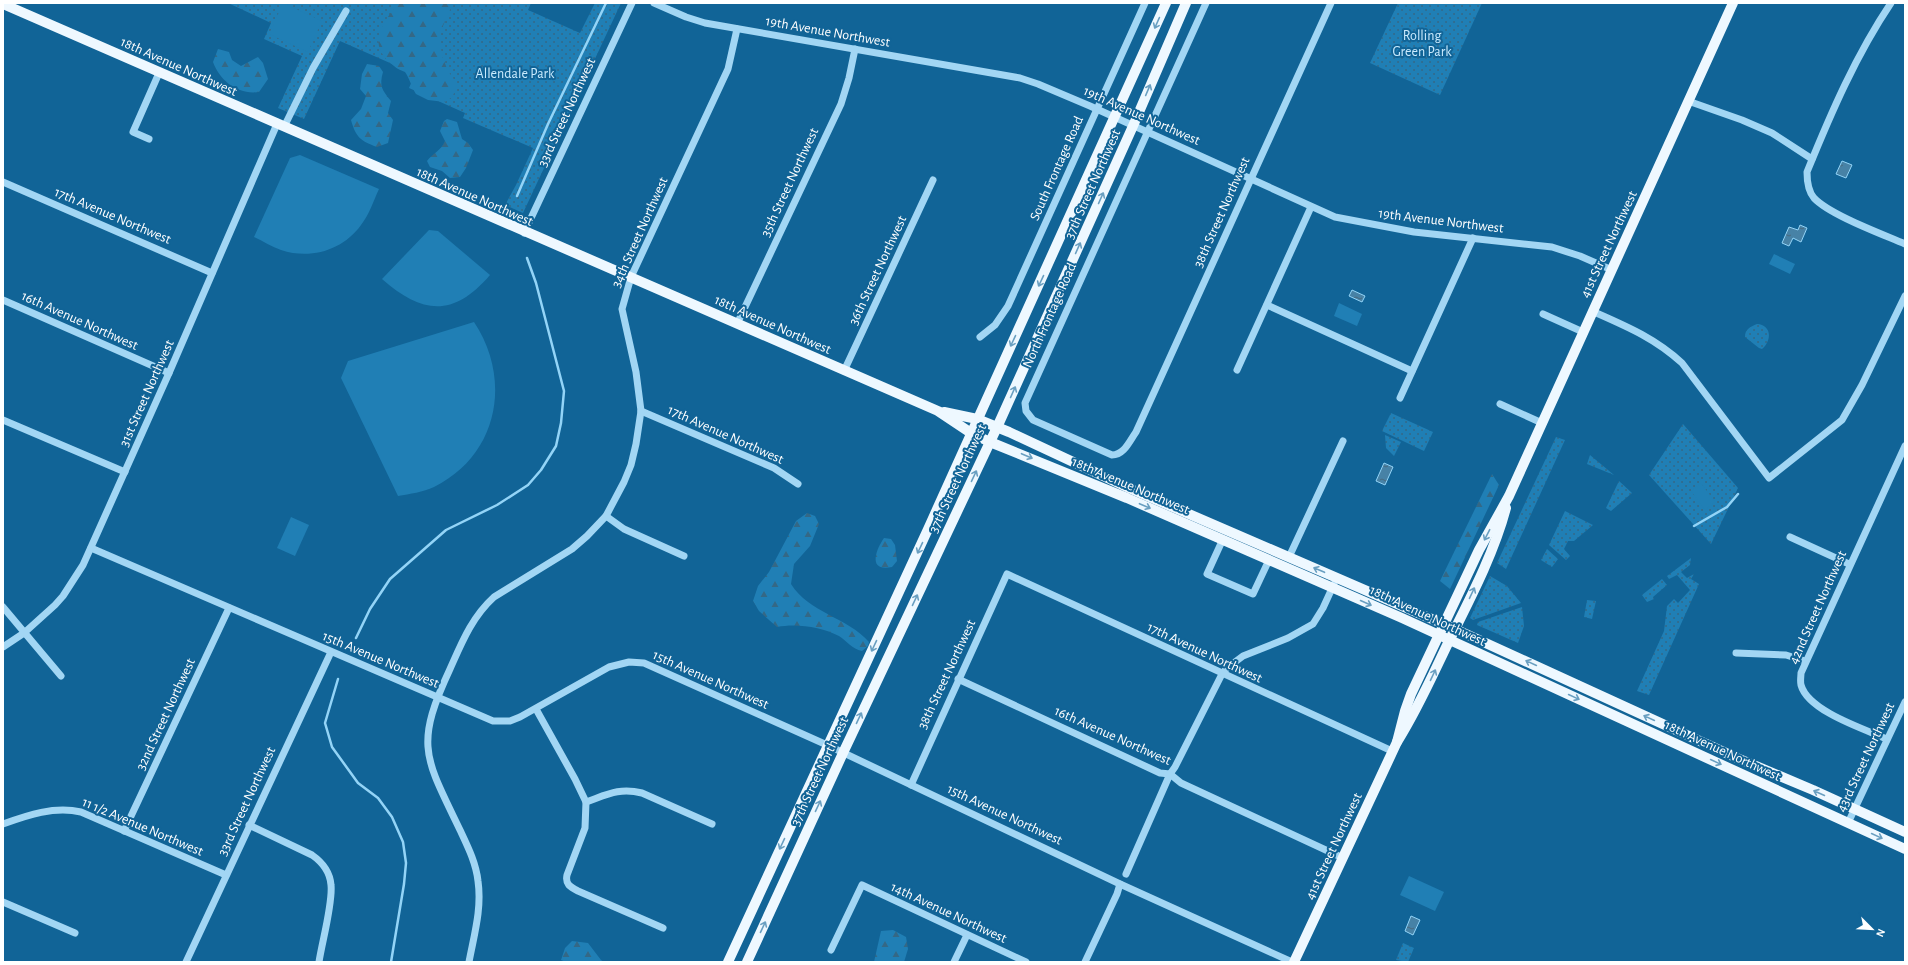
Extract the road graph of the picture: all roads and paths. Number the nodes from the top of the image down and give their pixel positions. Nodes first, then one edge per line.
1 (632, 3) edge
2 (654, 3) edge
3 (1145, 3) edge
4 (1166, 3) edge
5 (1186, 3) edge
6 (1206, 3) edge
7 (1331, 3) edge
8 (1733, 3) edge
9 (1891, 3) edge
10 (3, 4) edge
11 (346, 11) dead end
12 (737, 29) junction
13 (855, 49) junction
14 (159, 72) junction
15 (1688, 101) junction
16 (1096, 109) junction
17 (1115, 118) junction
18 (280, 126) junction
19 (1133, 126) junction
20 (1146, 132) junction
21 (149, 139) dead end
22 (1812, 159) junction
23 (1251, 179) junction
24 (933, 180) dead end
25 (3, 182) edge
26 (1311, 207) junction
27 (524, 233) junction
28 (1473, 238) junction
29 (1905, 244) edge
30 (1612, 270) junction
31 (212, 273) junction
32 (631, 277) junction
33 (1905, 296) edge
34 (3, 300) edge
35 (1267, 305) junction
36 (1592, 311) junction
37 (1543, 314) dead end
38 (738, 324) junction
39 (1583, 332) junction
40 (980, 337) dead end
41 (1237, 370) dead end
42 (844, 371) junction
43 (1412, 372) junction
44 (169, 373) junction
45 (1026, 397) joint
46 (1400, 398) dead end
47 (1500, 404) dead end
48 (641, 411) junction
49 (938, 411) junction
50 (977, 419) junction
51 (3, 420) edge
52 (1542, 423) junction
53 (997, 427) junction
54 (1136, 432) joint
55 (971, 433) junction
56 (1343, 440) dead end
57 (990, 442) junction
58 (1905, 446) edge
59 (125, 472) junction
60 (798, 484) dead end
61 (1508, 496) junction
62 (606, 516) junction
63 (1790, 537) dead end
64 (1223, 539) junction
65 (91, 548) junction
66 (684, 556) dead end
67 (1289, 557) junction
68 (1269, 560) junction
69 (1849, 564) junction
70 (1007, 574) joint
71 (1336, 577) junction
72 (1332, 588) junction
73 (3, 607) edge
74 (229, 608) junction
75 (1444, 624) junction
76 (1455, 629) junction
77 (24, 633) junction
78 (1439, 636) junction
79 (1449, 641) junction
80 (3, 647) edge
81 (331, 652) junction
82 (1736, 653) dead end
83 (1805, 661) junction
84 (1222, 674) junction
85 (62, 676) dead end
86 (958, 679) junction
87 (437, 698) junction
88 (1905, 702) edge
89 (536, 708) junction
90 (1887, 739) junction
91 (827, 745) junction
92 (1394, 746) junction
93 (843, 753) junction
94 (1170, 774) junction
95 (911, 785) junction
96 (586, 802) junction
97 (1855, 809) junction
98 (1848, 823) junction
99 (3, 824) edge
100 (712, 824) dead end
101 (249, 825) junction
102 (124, 831) junction
103 (1905, 832) edge
104 (1905, 849) edge
105 (1343, 858) junction
106 (1126, 874) dead end
107 (226, 875) junction
108 (1120, 884) junction
109 (3, 902) edge
110 (663, 928) dead end
111 (75, 933) dead end
112 (967, 935) junction
113 (831, 950) dead end
114 (186, 962) edge
115 (319, 962) edge
116 (469, 962) edge
117 (728, 962) edge
118 (747, 962) edge
119 (954, 962) edge
120 (1026, 962) edge
121 (1085, 962) edge
122 (1293, 962) edge

1 - 27 street, 33rd Street Northwest
2 - 12 street, 19th Avenue Northwest
3 - 16 street, South Frontage Road
4 -> 17 main road, 37th Street Northwest
19 -> 5 main road, 37th Street Northwest
6 - 20 street, North Frontage Road
7 - 23 street, 38th Street Northwest
8 - 15 main road, 41st Street Northwest
9 - 22 street
10 - 14 main road, 18th Avenue Northwest
11 - 18 street, 31st Street Northwest
12 - 13 street, 19th Avenue Northwest
12 - 32 street, 34th Street Northwest
13 - 16 street, 19th Avenue Northwest
13 - 38 street, 35th Street Northwest
14 - 18 main road, 18th Avenue Northwest
14 - 21 street
15 - 22 street
15 - 30 main road, 41st Street Northwest
16 - 17 street, 19th Avenue Northwest
16 - 40 street, South Frontage Road
17 - 19 street, 19th Avenue Northwest
17 -> 50 main road, 37th Street Northwest
18 - 27 main road, 18th Avenue Northwest
18 - 31 street, 31st Street Northwest
19 - 20 street, 19th Avenue Northwest
53 -> 19 main road, 37th Street Northwest
20 - 23 street, 19th Avenue Northwest
20 - 45 street, North Frontage Road
22 - 29 street
23 - 26 street, 19th Avenue Northwest
23 - 54 street, 38th Street Northwest
24 - 42 street, 36th Street Northwest
25 - 31 street, 17th Avenue Northwest
26 - 28 street, 19th Avenue Northwest
26 - 35 street
27 - 32 main road, 18th Avenue Northwest
28 - 30 street, 19th Avenue Northwest
28 - 43 street
30 - 36 main road, 41st Street Northwest
31 - 44 street, 31st Street Northwest
32 - 38 main road, 18th Avenue Northwest
32 - 48 street, 34th Street Northwest
33 - 36 street
34 - 44 street, 16th Avenue Northwest
35 - 41 street
35 - 43 street
36 - 39 main road, 41st Street Northwest
37 - 39 street
38 - 42 main road, 18th Avenue Northwest
39 - 52 main road, 41st Street Northwest
42 - 49 main road, 18th Avenue Northwest
43 - 46 street
44 - 59 street, 31st Street Northwest
45 - 54 street, 18th Avenue Northwest
47 - 52 street
48 - 60 street, 17th Avenue Northwest
48 - 62 street, 34th Street Northwest
49 - 50 main road, 18th Avenue Northwest
49 - 55 main road, 18th Avenue Northwest
50 - 53 main road, 18th Avenue Northwest
50 - 55 main road, 37th Street Northwest
51 - 59 street
52 - 61 main road, 41st Street Northwest
53 - 57 main road, 37th Street Northwest
53 - 67 main road, 18th Avenue Northwest
55 - 57 main road, 18th Avenue Northwest
55 -> 91 main road, 37th Street Northwest
56 - 67 street
57 -> 64 main road, 18th Avenue Northwest
93 -> 57 main road, 37th Street Northwest
58 - 69 street, 42nd Street Northwest
59 - 65 street, 31st Street Northwest
61 -> 75 main road, 41st Street Northwest
76 -> 61 main road, 41st Street Northwest
62 - 66 street
62 - 87 street, 34th Street Northwest
63 - 69 street
64 - 68 main road, 18th Avenue Northwest
64 - 68 street
65 - 74 street, 15th Avenue Northwest
65 - 77 street, 31st Street Northwest
71 -> 67 main road, 18th Avenue Northwest
68 - 72 main road, 18th Avenue Northwest
69 - 83 street, 42nd Street Northwest
70 - 84 street, 17th Avenue Northwest
70 - 86 street, 38th Street Northwest
71 - 72 street
71 - 75 main road, 18th Avenue Northwest
72 -> 78 main road, 18th Avenue Northwest
72 - 84 street
73 - 77 street
74 - 81 street, 15th Avenue Northwest
74 - 102 street, 32nd Street Northwest
75 - 76 main road, 18th Avenue Northwest
75 - 78 main road, 41st Street Northwest
76 - 79 main road, 41st Street Northwest
97 -> 76 main road, 18th Avenue Northwest
77 - 80 street, 31st Street Northwest
77 - 85 street
78 - 79 main road, 18th Avenue Northwest
78 - 92 main road, 41st Street Northwest
92 -> 79 main road, 41st Street Northwest
79 -> 98 main road, 18th Avenue Northwest
81 - 87 street, 15th Avenue Northwest
81 - 101 street, 33rd Street Northwest
82 - 83 street
83 - 90 street, 42nd Street Northwest
84 - 92 street, 17th Avenue Northwest
84 - 94 street
86 - 94 street, 16th Avenue Northwest
86 - 95 street, 38th Street Northwest
87 - 89 street, 15th Avenue Northwest
87 - 116 street, 34th Street Northwest
88 - 90 street, 43rd Street Northwest
89 - 91 street, 15th Avenue Northwest
89 - 96 street
90 - 97 street, 43rd Street Northwest
91 - 93 street, 15th Avenue Northwest
91 -> 117 main road, 37th Street Northwest
92 - 105 main road, 41st Street Northwest
93 - 95 street, 15th Avenue Northwest
118 -> 93 main road, 37th Street Northwest
94 - 105 street, 16th Avenue Northwest
94 - 106 street
95 - 108 street, 15th Avenue Northwest
96 - 100 street
96 - 110 street
97 - 98 street, 43rd Street Northwest
97 - 103 main road, 18th Avenue Northwest
98 -> 104 main road, 18th Avenue Northwest
99 - 102 street, 11 1/2 Avenue Northwest
101 - 107 street, 33rd Street Northwest
101 - 115 street
102 - 107 street, 11 1/2 Avenue Northwest
105 - 122 main road, 41st Street Northwest
107 - 114 street, 33rd Street Northwest
108 - 121 street
108 - 122 street, 15th Avenue Northwest
109 - 111 street
112 - 113 street, 14th Avenue Northwest
112 - 119 street
112 - 120 street, 14th Avenue Northwest

